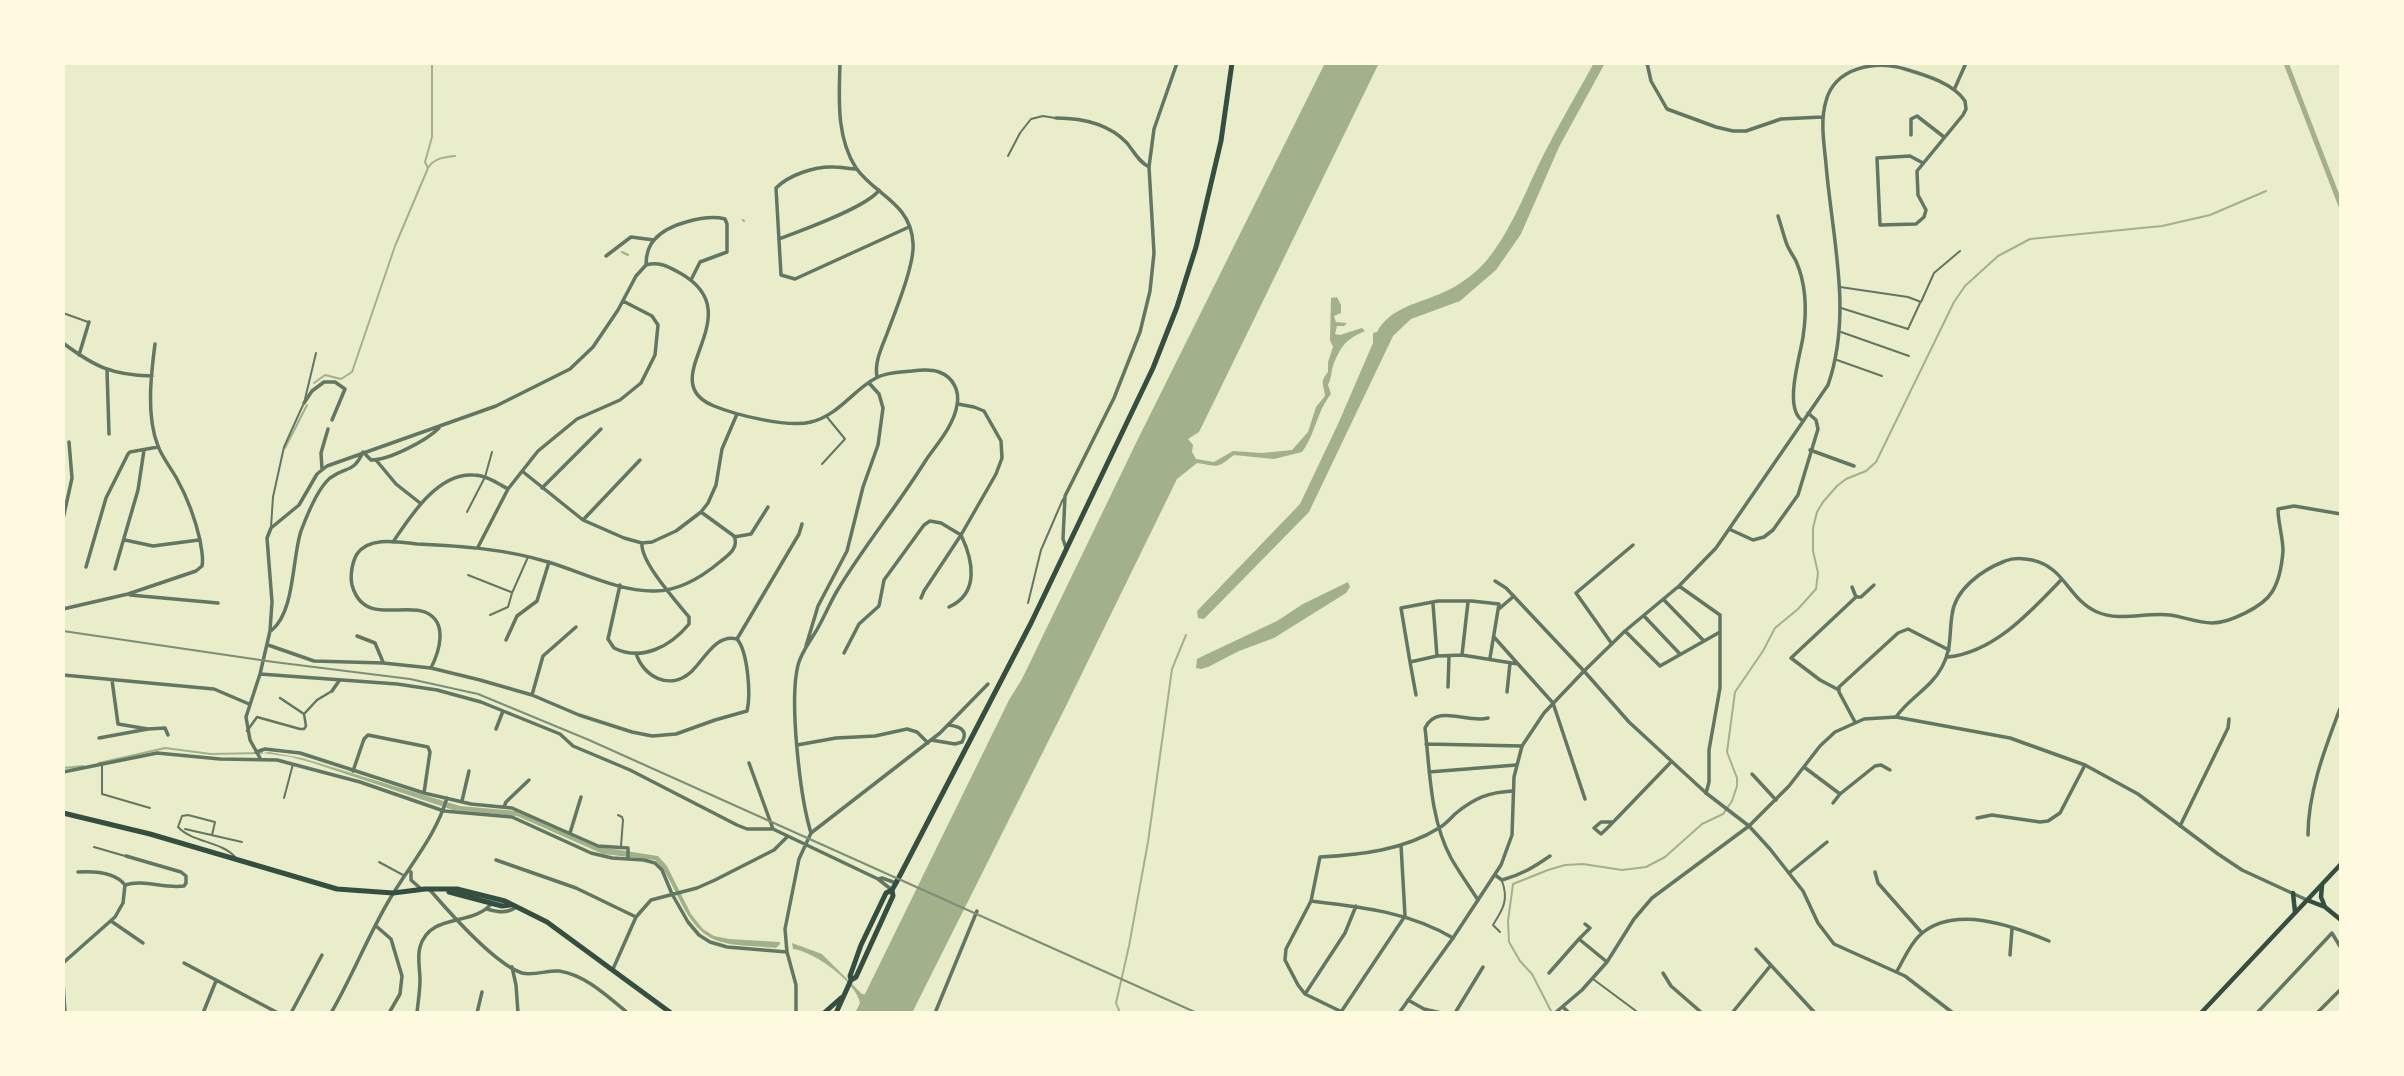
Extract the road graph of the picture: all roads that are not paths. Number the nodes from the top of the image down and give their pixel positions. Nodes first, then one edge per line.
1 (840, 63) edge
2 (1177, 63) edge
3 (1232, 63) edge
4 (1647, 63) edge
5 (1966, 63) edge
6 (1954, 90) junction
7 (1822, 117) junction
8 (1056, 118) joint
9 (1911, 135) dead end
10 (1944, 137) junction
11 (1008, 156) dead end
12 (1923, 163) junction
13 (1149, 167) junction
14 (857, 169) junction
15 (879, 190) junction
16 (1778, 216) dead end
17 (909, 227) junction
18 (779, 239) junction
19 (654, 240) junction
20 (1960, 251) dead end
21 (606, 256) dead end
22 (646, 265) junction
23 (691, 280) junction
24 (1839, 286) junction
25 (623, 301) junction
26 (1920, 302) junction
27 (1840, 308) junction
28 (63, 313) edge
29 (89, 322) joint
30 (1840, 332) junction
31 (63, 343) edge
32 (155, 344) dead end
33 (316, 352) dead end
34 (79, 355) junction
35 (1909, 356) dead end
36 (1836, 359) junction
37 (107, 370) junction
38 (152, 376) junction
39 (1882, 376) dead end
40 (877, 377) junction
41 (869, 383) junction
42 (304, 403) junction
43 (957, 404) junction
44 (1808, 413) junction
45 (737, 414) junction
46 (826, 416) junction
47 (332, 420) dead end
48 (1803, 421) junction
49 (440, 426) junction
50 (328, 429) dead end
51 (601, 429) dead end
52 (108, 434) dead end
53 (69, 442) dead end
54 (158, 447) junction
55 (144, 450) junction
56 (1810, 450) junction
57 (363, 452) junction
58 (492, 452) dead end
59 (376, 460) junction
60 (640, 460) dead end
61 (821, 464) dead end
62 (1854, 466) dead end
63 (322, 469) junction
64 (522, 471) junction
65 (485, 477) junction
66 (542, 488) junction
67 (508, 489) junction
68 (1065, 496) junction
69 (420, 503) junction
70 (768, 507) dead end
71 (467, 512) dead end
72 (701, 512) junction
73 (2341, 514) edge
74 (63, 519) edge
75 (583, 520) junction
76 (802, 524) dead end
77 (271, 528) junction
78 (1730, 529) junction
79 (961, 535) junction
80 (734, 537) junction
81 (125, 540) junction
82 (200, 540) junction
83 (393, 542) junction
84 (642, 543) junction
85 (1633, 545) dead end
86 (478, 547) junction
87 (1066, 550) junction
88 (528, 556) junction
89 (549, 562) junction
90 (86, 567) dead end
91 (115, 569) dead end
92 (468, 575) dead end
93 (2062, 579) junction
94 (1495, 581) dead end
95 (620, 585) junction
96 (1874, 585) dead end
97 (1679, 586) junction
98 (1852, 587) dead end
99 (667, 590) junction
100 (512, 593) junction
101 (128, 594) junction
102 (1514, 596) junction
103 (1856, 597) junction
104 (921, 598) dead end
105 (1664, 600) junction
106 (1468, 602) junction
107 (218, 603) dead end
108 (1028, 603) dead end
109 (1433, 604) junction
110 (949, 607) dead end
111 (63, 609) edge
112 (1499, 609) junction
113 (490, 615) dead end
114 (1644, 616) junction
115 (576, 627) dead end
116 (271, 631) junction
117 (1625, 631) junction
118 (1720, 632) junction
119 (357, 636) dead end
120 (1494, 637) junction
121 (737, 639) junction
122 (506, 640) dead end
123 (1703, 640) junction
124 (1612, 644) junction
125 (268, 645) junction
126 (806, 648) junction
127 (1950, 650) junction
128 (636, 653) junction
129 (844, 653) dead end
130 (1680, 654) junction
131 (1462, 655) junction
132 (1437, 656) junction
133 (1449, 656) junction
134 (1947, 657) junction
135 (1490, 658) junction
136 (1410, 662) junction
137 (383, 663) junction
138 (1510, 663) junction
139 (1518, 664) junction
140 (431, 668) junction
141 (1584, 671) junction
142 (260, 674) junction
143 (63, 675) edge
144 (112, 680) junction
145 (339, 681) junction
146 (988, 684) dead end
147 (1448, 687) dead end
148 (1838, 690) junction
149 (332, 691) joint
150 (1507, 692) dead end
151 (532, 695) junction
152 (1416, 695) dead end
153 (280, 698) dead end
154 (1553, 703) junction
155 (249, 704) junction
156 (2341, 706) edge
157 (504, 710) junction
158 (304, 714) junction
159 (1488, 718) dead end
160 (1896, 718) junction
161 (2229, 719) dead end
162 (1854, 722) junction
163 (118, 724) junction
164 (948, 725) junction
165 (148, 729) junction
166 (496, 729) dead end
167 (247, 731) junction
168 (120, 734) junction
169 (168, 735) dead end
170 (99, 738) dead end
171 (929, 741) junction
172 (1426, 744) junction
173 (797, 745) junction
174 (1522, 746) junction
175 (258, 754) junction
176 (1671, 762) junction
177 (293, 763) junction
178 (749, 763) dead end
179 (1516, 765) junction
180 (2085, 765) junction
181 (102, 766) junction
182 (1804, 767) junction
183 (1890, 769) dead end
184 (353, 771) junction
185 (469, 771) dead end
186 (63, 772) edge
187 (1429, 772) junction
188 (1752, 774) dead end
189 (529, 780) dead end
190 (1513, 791) junction
191 (424, 793) junction
192 (1706, 793) junction
193 (1840, 794) junction
194 (581, 797) dead end
195 (285, 798) dead end
196 (1585, 799) dead end
197 (1776, 800) junction
198 (462, 802) junction
199 (1833, 803) dead end
200 (445, 805) junction
201 (504, 807) junction
202 (150, 808) dead end
203 (63, 813) edge
204 (618, 815) dead end
205 (1977, 818) dead end
206 (1613, 822) junction
207 (1749, 826) junction
208 (2180, 827) junction
209 (1440, 828) junction
210 (185, 829) dead end
211 (773, 829) junction
212 (570, 833) junction
213 (811, 833) junction
214 (212, 835) junction
215 (2308, 835) dead end
216 (787, 837) junction
217 (242, 842) dead end
218 (1827, 842) dead end
219 (1401, 845) junction
220 (94, 846) dead end
221 (805, 846) junction
222 (621, 848) junction
223 (628, 855) junction
224 (126, 856) joint
225 (1550, 856) dead end
226 (496, 860) dead end
227 (237, 861) junction
228 (379, 862) dead end
229 (2341, 864) edge
230 (411, 868) junction
231 (78, 872) dead end
232 (1875, 872) dead end
233 (1789, 873) junction
234 (1495, 875) junction
235 (406, 876) junction
236 (878, 880) junction
237 (1502, 880) junction
238 (896, 883) junction
239 (2322, 884) junction
240 (125, 886) junction
241 (427, 890) junction
242 (892, 890) junction
243 (393, 893) junction
244 (676, 893) junction
245 (2293, 893) junction
246 (1478, 900) junction
247 (2307, 900) junction
248 (1311, 901) junction
249 (491, 903) junction
250 (1356, 906) junction
251 (2325, 908) junction
252 (977, 912) dead end
253 (2295, 913) junction
254 (1405, 916) junction
255 (636, 917) junction
256 (456, 919) junction
257 (2341, 920) edge
258 (111, 922) junction
259 (1585, 924) dead end
260 (375, 926) junction
261 (2012, 929) junction
262 (1500, 932) dead end
263 (1922, 933) junction
264 (1453, 938) junction
265 (1579, 939) junction
266 (2049, 941) dead end
267 (143, 943) dead end
268 (2341, 948) edge
269 (1756, 949) dead end
270 (787, 951) junction
271 (2010, 954) dead end
272 (322, 955) dead end
273 (1607, 962) junction
274 (63, 963) edge
275 (184, 963) dead end
276 (1771, 965) junction
277 (512, 967) junction
278 (1483, 967) dead end
279 (612, 971) junction
280 (1897, 971) junction
281 (1549, 972) dead end
282 (1663, 973) dead end
283 (1593, 979) junction
284 (63, 981) edge
285 (216, 981) junction
286 (2341, 989) edge
287 (482, 992) dead end
288 (844, 994) junction
289 (1305, 994) junction
290 (1408, 1000) junction
291 (64, 1006) edge
292 (1563, 1007) junction
293 (796, 1011) edge
294 (1636, 1011) dead end
295 (1342, 1012) edge
296 (1812, 1012) edge
297 (65, 1013) edge
298 (203, 1013) edge
299 (278, 1013) edge
300 (291, 1013) edge
301 (331, 1013) edge
302 (389, 1013) edge
303 (417, 1013) edge
304 (477, 1013) edge
305 (518, 1013) edge
306 (628, 1013) edge
307 (671, 1013) edge
308 (824, 1013) edge
309 (836, 1013) edge
310 (935, 1013) edge
311 (1399, 1013) edge
312 (1441, 1013) edge
313 (1455, 1013) edge
314 (1555, 1013) edge
315 (1569, 1013) edge
316 (1702, 1013) edge
317 (1732, 1013) edge
318 (1953, 1013) edge
319 (2201, 1013) edge
320 (2257, 1013) edge
321 (2317, 1013) edge

1 - 14 street
2 - 13 street
3 - 87 main road
4 - 7 street
5 - 6 street
6 - 7 street
6 - 10 street
7 - 24 street
8 - 11 lane
8 - 13 street
9 - 10 street
10 - 12 street
12 - 12 street
13 - 68 street
14 - 15 street
14 - 18 street
15 - 17 street
15 - 18 street
16 - 48 street
17 - 18 street
17 - 40 street
19 - 21 street
19 - 22 street
19 - 23 street
20 - 26 lane
22 - 23 street
22 - 25 street
23 - 45 street
24 - 26 lane
24 - 27 street
25 - 49 street
25 - 64 street
26 - 27 lane
27 - 30 street
28 - 29 lane
29 - 34 street
30 - 35 lane
30 - 36 street
31 - 34 street
32 - 38 street
33 - 42 lane
34 - 37 street
36 - 39 lane
36 - 44 street
37 - 38 street
37 - 52 street
38 - 54 street
40 - 41 street
40 - 43 street
41 - 46 street
41 - 126 street
42 - 47 street
42 - 77 lane
43 - 79 street
43 - 126 street
44 - 48 street
44 - 56 street
45 - 46 street
45 - 72 street
46 - 61 lane
48 - 78 street
49 - 57 street
49 - 59 street
50 - 63 street
51 - 66 street
53 - 74 street
54 - 55 street
54 - 82 street
55 - 81 street
55 - 90 street
56 - 62 street
56 - 78 street
57 - 59 street
57 - 63 street
57 - 116 street
58 - 65 lane
59 - 69 street
60 - 75 street
63 - 77 street
64 - 66 street
64 - 67 street
65 - 67 street
65 - 69 street
65 - 71 lane
66 - 75 street
67 - 86 street
68 - 87 street
68 - 108 lane
69 - 83 street
70 - 80 street
72 - 80 street
72 - 84 street
73 - 93 street
75 - 84 street
76 - 121 street
77 - 116 street
78 - 97 street
79 - 104 street
79 - 110 street
79 - 129 street
80 - 99 street
81 - 82 street
81 - 91 street
82 - 101 street
83 - 86 street
83 - 140 street
84 - 99 street
85 - 124 street
86 - 88 street
87 - 238 main road
88 - 89 street
88 - 100 lane
89 - 95 street
89 - 122 street
92 - 100 lane
93 - 127 street
93 - 134 street
94 - 102 street
95 - 99 street
95 - 128 street
96 - 103 street
97 - 105 street
97 - 118 street
98 - 103 street
99 - 128 street
100 - 113 lane
101 - 107 street
101 - 111 street
102 - 112 street
102 - 141 street
103 - 148 street
105 - 114 street
105 - 123 street
106 - 109 street
106 - 112 street
106 - 131 street
109 - 132 street
109 - 136 street
112 - 120 street
114 - 117 street
114 - 130 street
115 - 151 street
116 - 125 street
117 - 124 street
117 - 130 street
118 - 123 street
118 - 192 street
119 - 137 street
120 - 135 street
120 - 139 street
121 - 128 street
121 - 151 street
123 - 130 street
124 - 141 street
125 - 137 street
125 - 142 street
126 - 173 street
127 - 134 street
127 - 148 street
131 - 133 street
131 - 135 street
132 - 133 street
132 - 136 street
133 - 147 street
134 - 160 street
135 - 138 street
136 - 152 street
137 - 140 street
138 - 139 street
138 - 150 street
139 - 154 street
140 - 151 street
141 - 154 street
141 - 176 street
142 - 145 street
142 - 155 street
143 - 144 street
144 - 155 street
144 - 163 street
145 - 149 street
145 - 157 street
146 - 164 street
148 - 162 street
149 - 158 street
153 - 158 street
154 - 174 street
154 - 196 street
155 - 167 street
156 - 215 street
157 - 166 street
157 - 211 street
158 - 167 street
159 - 172 street
160 - 162 street
160 - 180 street
161 - 208 street
162 - 182 street
163 - 165 street
163 - 168 street
164 - 171 street
164 - 171 street
165 - 168 street
165 - 169 street
167 - 175 street
168 - 170 street
171 - 173 street
171 - 213 street
172 - 174 street
172 - 187 street
173 - 213 street
174 - 179 street
175 - 177 street
175 - 181 street
175 - 184 street
176 - 192 street
176 - 206 street
177 - 195 lane
177 - 200 street
178 - 211 street
179 - 187 street
179 - 190 street
180 - 205 street
180 - 208 street
181 - 186 street
181 - 202 lane
182 - 193 street
182 - 197 street
183 - 193 street
184 - 191 street
184 - 191 street
185 - 198 street
187 - 209 street
188 - 197 street
189 - 201 street
190 - 209 street
190 - 234 street
191 - 200 street
192 - 207 street
193 - 199 street
194 - 212 street
197 - 207 street
198 - 200 street
198 - 201 street
200 - 223 street
200 - 230 street
201 - 212 street
203 - 227 main road
204 - 222 lane
206 - 206 street
207 - 233 street
207 - 273 street
208 - 245 street
209 - 219 street
209 - 246 street
210 - 214 lane
211 - 216 street
212 - 222 street
213 - 221 street
214 - 217 lane
214 - 227 lane
216 - 221 street
216 - 244 street
218 - 233 street
219 - 248 street
219 - 254 street
220 - 224 lane
221 - 236 street
221 - 270 street
222 - 223 street
223 - 244 street
224 - 240 street
225 - 237 street
226 - 255 street
227 - 243 main road
228 - 235 lane
229 - 239 main road
230 - 235 street
230 - 241 street
231 - 240 street
232 - 263 street
233 - 280 street
234 - 237 street
234 - 246 street
235 - 243 street
236 - 238 street
236 - 242 street
237 - 262 lane
238 - 242 main road
239 - 247 main road
239 - 251 main road
240 - 258 street
241 - 243 main road
241 - 249 main road
241 - 256 street
242 - 288 main road
243 - 260 street
244 - 255 street
244 - 270 street
245 - 247 street
245 - 253 main road
246 - 264 street
247 - 251 main road
247 - 253 main road
248 - 250 street
248 - 289 street
249 - 256 street
249 - 279 main road
250 - 254 street
250 - 289 street
251 - 257 main road
252 - 310 street
253 - 319 main road
254 - 264 street
254 - 295 street
255 - 279 street
256 - 277 street
256 - 303 street
258 - 267 street
258 - 274 street
259 - 265 street
260 - 301 street
260 - 302 street
261 - 263 street
261 - 266 street
261 - 271 street
263 - 280 street
264 - 290 street
265 - 273 street
265 - 281 street
268 - 320 street
269 - 276 street
270 - 293 street
272 - 300 street
273 - 283 street
275 - 285 street
276 - 296 street
276 - 317 street
277 - 305 street
277 - 306 street
278 - 313 street
279 - 307 main road
280 - 318 street
282 - 316 street
283 - 292 street
283 - 294 lane
284 - 291 street
285 - 298 street
285 - 299 street
286 - 321 street
287 - 304 street
288 - 308 main road
288 - 309 main road
289 - 295 street
290 - 311 street
290 - 312 street
291 - 297 street
292 - 314 street
292 - 315 street

